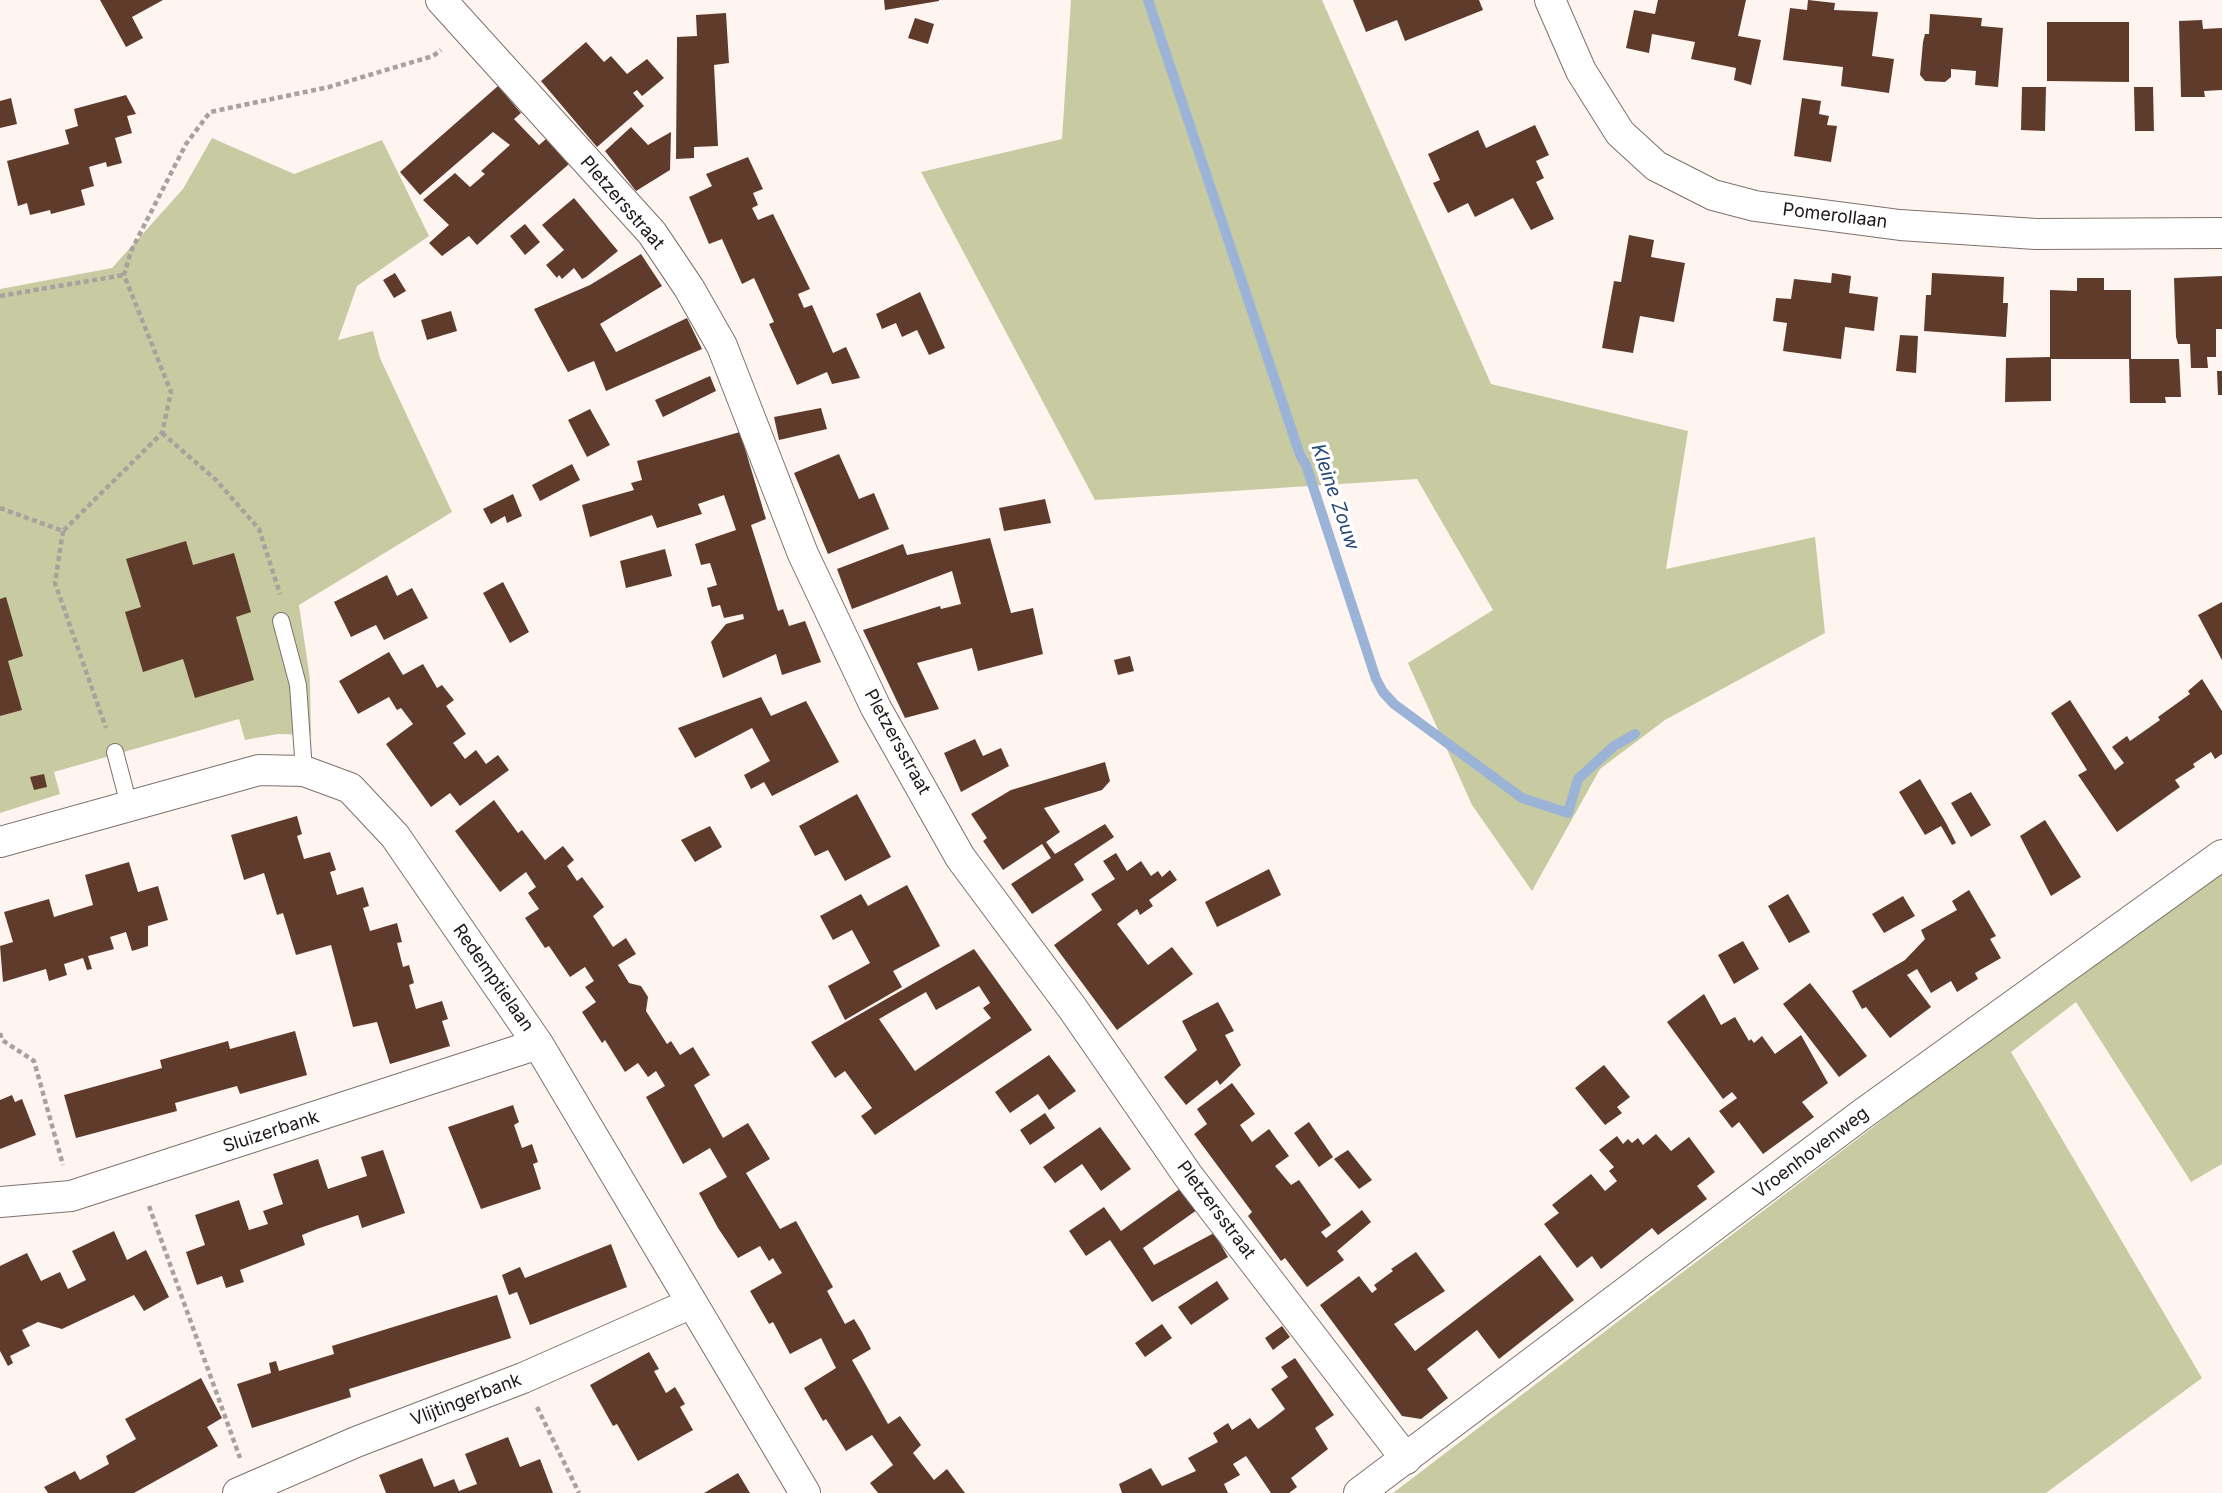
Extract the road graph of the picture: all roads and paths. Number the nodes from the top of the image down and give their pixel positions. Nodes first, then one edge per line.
1 (441, 0) edge
2 (1550, 0) edge
3 (433, 55) dead end
4 (2222, 233) edge
5 (124, 275) junction
6 (0, 296) edge
7 (162, 433) junction
8 (0, 508) edge
9 (63, 531) junction
10 (281, 621) joint
11 (115, 752) joint
12 (304, 771) junction
13 (129, 805) junction
14 (0, 842) edge
15 (2222, 855) edge
16 (0, 1033) edge
17 (538, 1044) junction
18 (138, 1175) junction
19 (71, 1196) junction
20 (0, 1202) edge
21 (692, 1303) junction
22 (523, 1378) junction
23 (1406, 1459) junction
24 (244, 1490) edge
25 (579, 1493) edge
26 (805, 1493) edge
27 (1359, 1493) edge

1 - 23 street, Pletzersstraat
2 - 4 street, Pomerollaan
3 - 5 path
5 - 6 path
5 - 7 path
7 - 9 path
7 - 10 path
8 - 9 path
9 - 11 path
10 - 12 lane
11 - 13 lane
12 - 13 street, Redemptielaan
12 - 17 street, Redemptielaan
13 - 14 street, Redemptielaan
15 - 23 street, Vroenhovenweg
16 - 19 path
17 - 18 street, Sluizerbank
17 - 21 street, Redemptielaan
18 - 19 street, Sluizerbank
18 - 24 path
19 - 20 street, Sluizerbank
21 - 22 street, Vlijtingerbank
21 - 26 street, Redemptielaan
22 - 24 street, Vlijtingerbank
22 - 25 path
23 - 27 street

